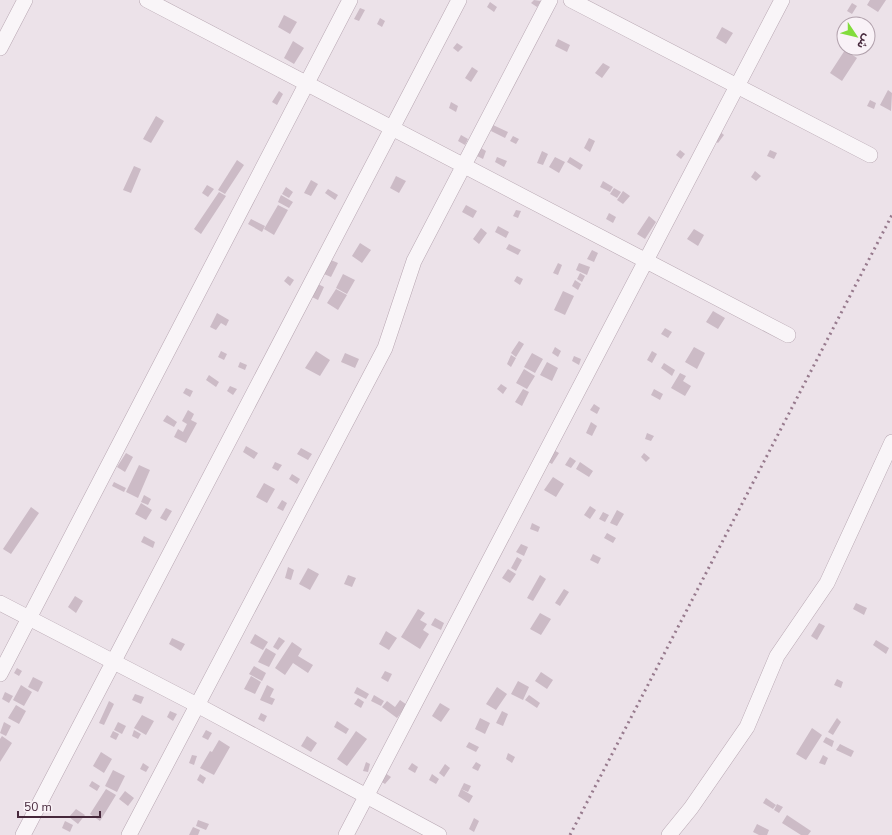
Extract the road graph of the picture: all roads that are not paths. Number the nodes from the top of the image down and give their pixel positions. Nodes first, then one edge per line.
1 (25, 0) edge
2 (146, 0) edge
3 (350, 0) edge
4 (459, 0) edge
5 (550, 0) edge
6 (571, 0) edge
7 (782, 0) edge
8 (0, 48) edge
9 (307, 84) junction
10 (737, 86) junction
11 (392, 128) junction
12 (870, 155) dead end
13 (464, 166) junction
14 (646, 261) junction
15 (788, 336) dead end
16 (892, 442) edge
17 (0, 603) edge
18 (29, 618) junction
19 (114, 662) junction
20 (0, 674) edge
21 (197, 705) junction
22 (367, 796) junction
23 (23, 835) edge
24 (129, 835) edge
25 (346, 835) edge
26 (439, 835) edge
27 (668, 835) edge

1 - 8 street
2 - 9 street
3 - 9 street
4 - 11 street
5 - 13 street
6 - 10 street
7 - 10 street
9 - 11 street
9 - 18 street
10 - 12 street
10 - 14 street
11 - 13 street
11 - 19 street
13 - 14 street
13 - 21 street
14 - 15 street
14 - 22 street
16 - 27 street
17 - 18 street
18 - 19 street
18 - 20 street
19 - 21 street
19 - 23 street
21 - 22 street
21 - 24 street
22 - 25 street
22 - 26 street

